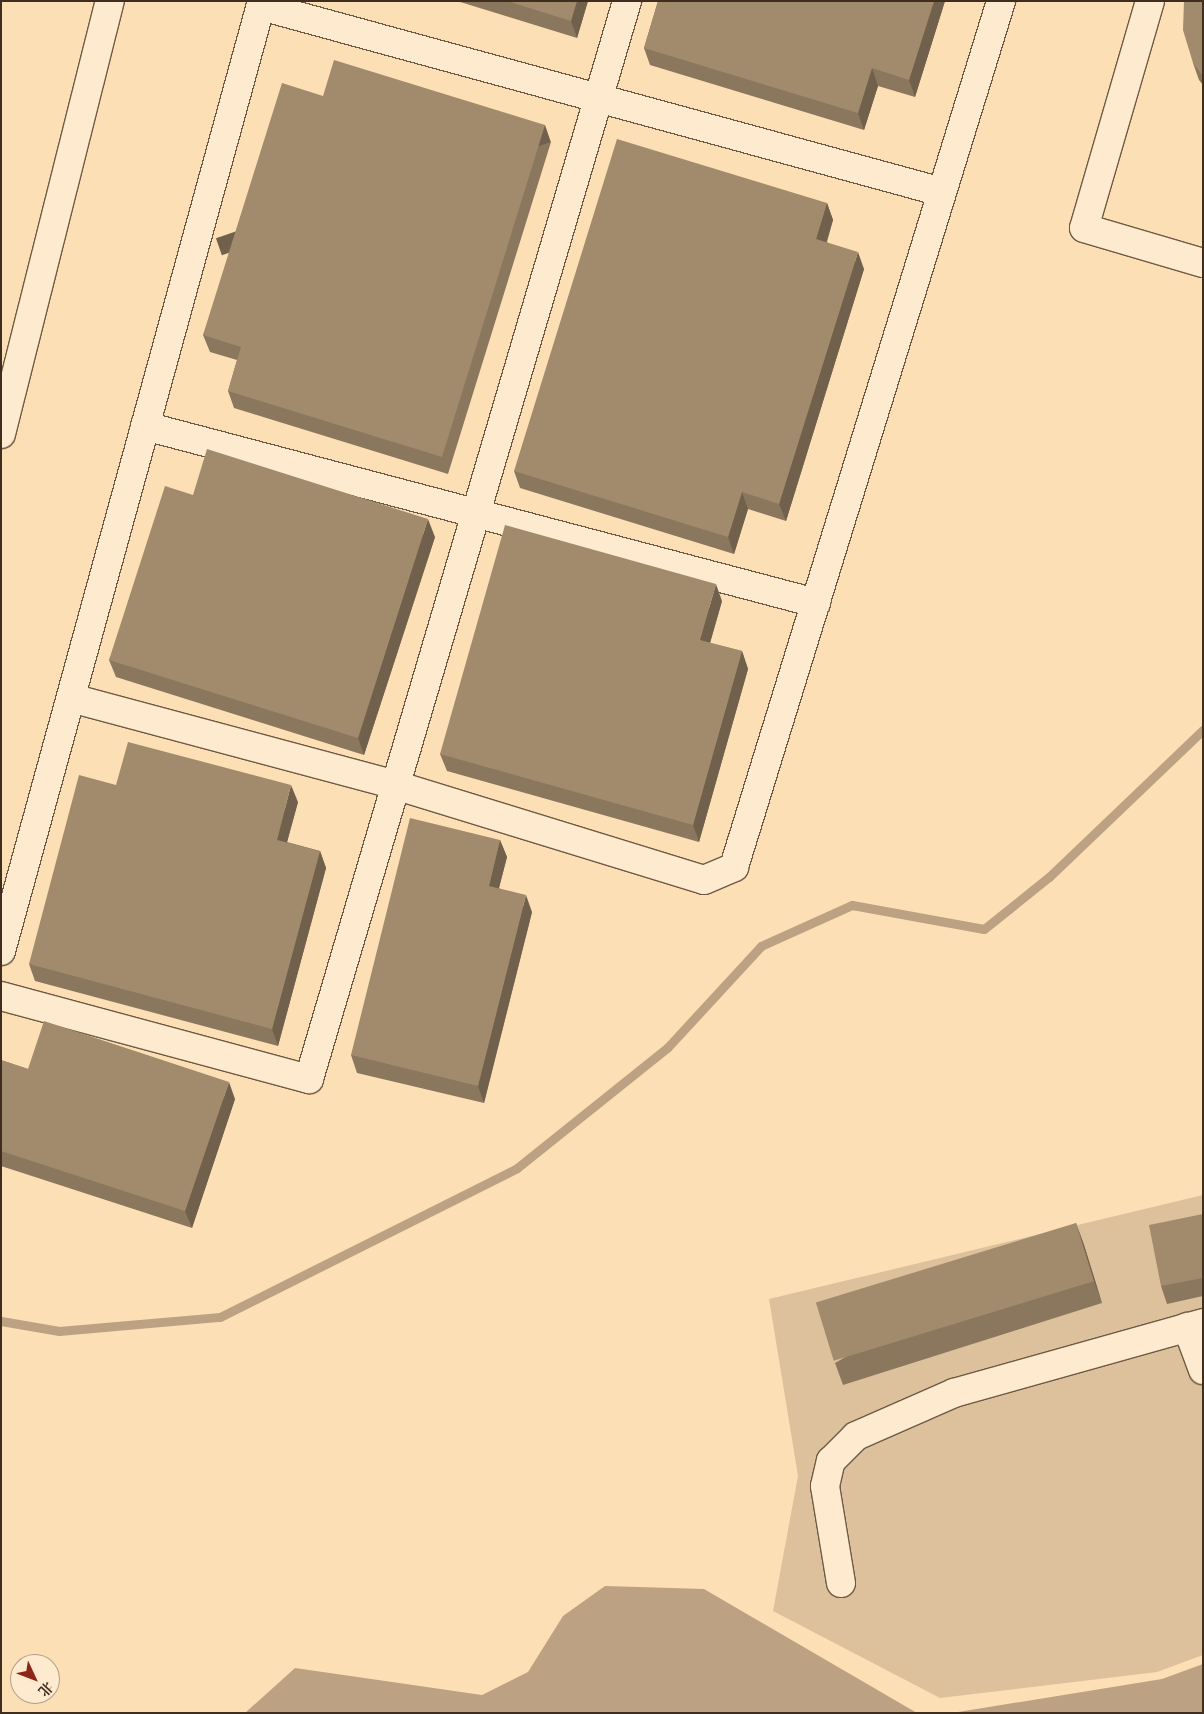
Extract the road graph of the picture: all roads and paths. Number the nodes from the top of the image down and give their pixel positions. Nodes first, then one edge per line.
1 (110, 1) edge
2 (627, 1) edge
3 (1001, 1) edge
4 (1150, 1) edge
5 (261, 4) edge
6 (598, 98) junction
7 (942, 192) junction
8 (1203, 263) edge
9 (2, 424) edge
10 (145, 426) junction
11 (476, 513) junction
12 (816, 603) junction
13 (71, 698) junction
14 (396, 785) junction
15 (1, 951) edge
16 (1, 996) edge
17 (1195, 1325) edge
18 (1203, 1370) edge
19 (841, 1583) dead end

1 - 9 street
2 - 6 street
3 - 7 street
4 - 8 street
5 - 6 street
5 - 10 street
6 - 7 street
6 - 11 street
7 - 12 street
10 - 11 street
10 - 13 street
11 - 12 street
11 - 14 street
12 - 14 street
13 - 14 street
13 - 15 street
14 - 16 street
17 - 18 street
17 - 19 street

